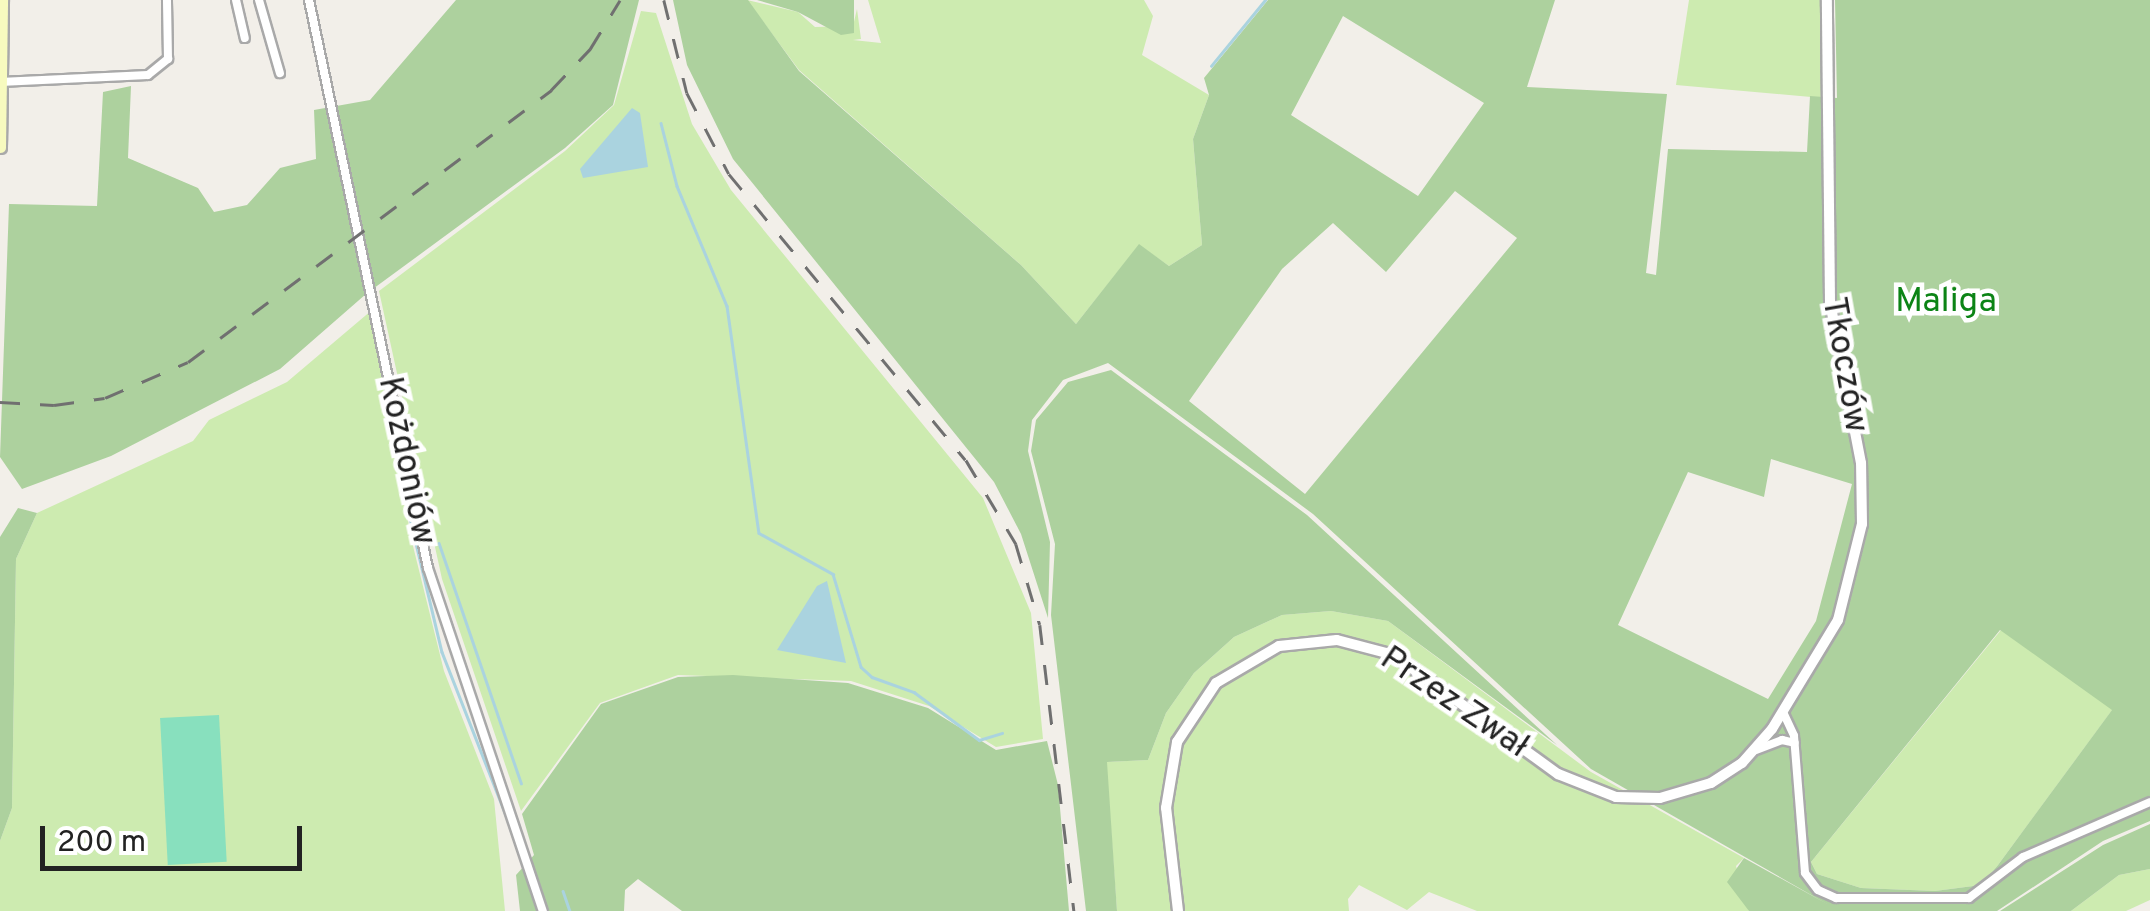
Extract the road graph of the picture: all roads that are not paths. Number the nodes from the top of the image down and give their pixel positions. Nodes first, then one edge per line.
1 (2, 0) edge
2 (167, 0) edge
3 (236, 0) edge
4 (260, 0) edge
5 (309, 0) edge
6 (1826, 0) edge
7 (245, 38) dead end
8 (280, 73) dead end
9 (0, 82) edge
10 (0, 147) edge
11 (1783, 712) junction
12 (1794, 743) junction
13 (1752, 754) junction
14 (2150, 802) edge
15 (543, 911) edge
16 (1178, 911) edge

1 - 9 main road
2 - 9 street
3 - 7 street
4 - 8 street
5 - 15 street, Kożdoniów
6 - 11 street, Tkoczów
9 - 10 main road
11 - 12 street
11 - 13 street, Przez Zwał
12 - 13 street
12 - 14 street
13 - 16 street, Przez Zwał

